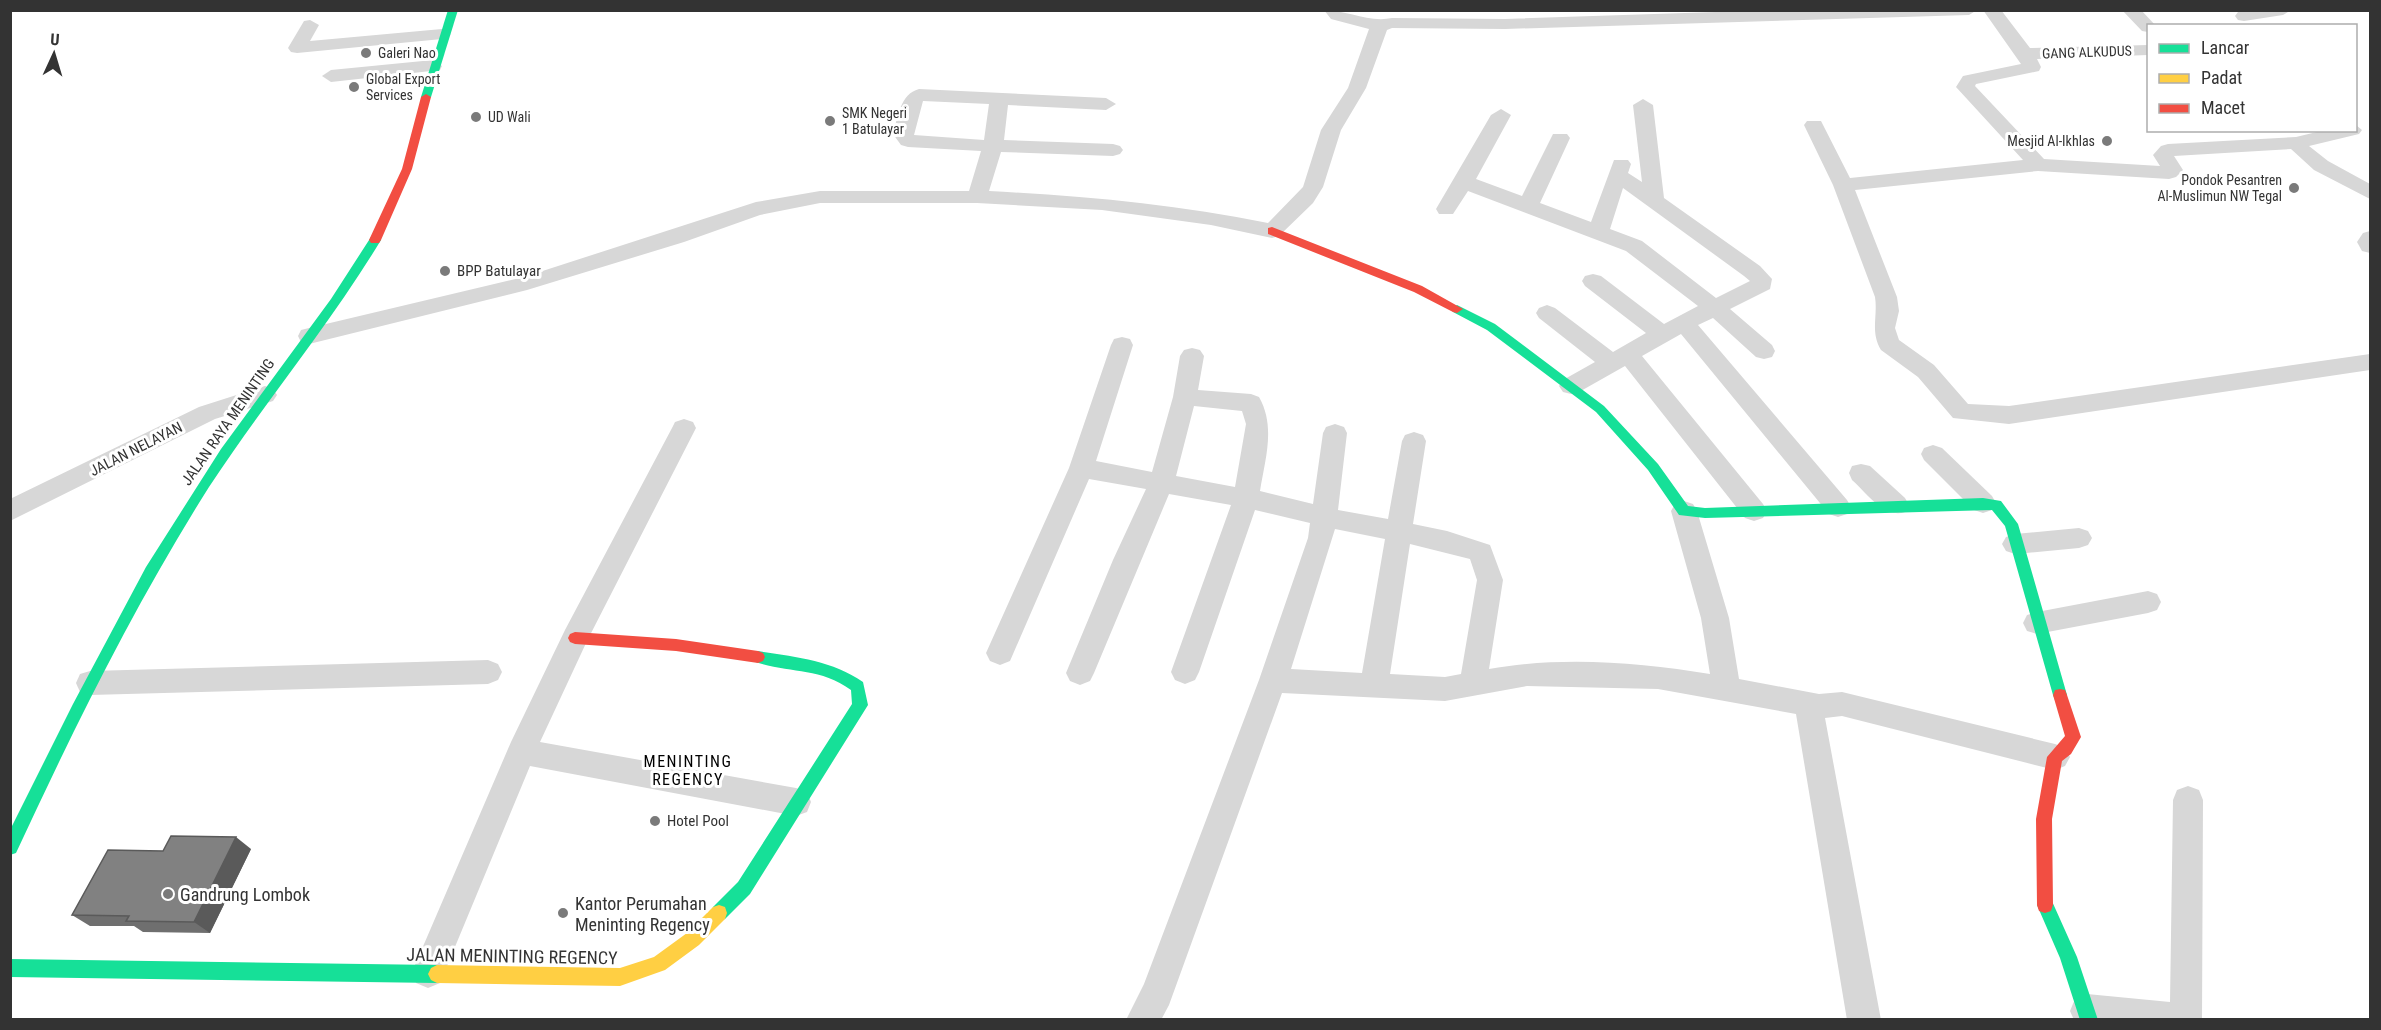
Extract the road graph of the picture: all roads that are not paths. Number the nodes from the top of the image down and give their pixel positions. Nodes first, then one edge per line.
1 (453, 10) edge
2 (1332, 10) edge
3 (1969, 10) edge
4 (1991, 10) edge
5 (2130, 10) edge
6 (2283, 10) edge
7 (2244, 16) dead end
8 (1439, 18) edge
9 (310, 25) dead end
10 (1379, 26) junction
11 (2147, 26) edge
12 (442, 34) junction
13 (2147, 50) edge
14 (2025, 54) junction
15 (433, 66) junction
16 (331, 76) dead end
17 (999, 101) junction
18 (1106, 104) dead end
19 (1643, 105) dead end
20 (1501, 115) dead end
21 (1814, 125) dead end
22 (2342, 132) edge
23 (1560, 138) dead end
24 (2296, 143) junction
25 (993, 146) junction
26 (1113, 150) dead end
27 (2038, 165) junction
28 (1464, 183) junction
29 (1843, 184) junction
30 (2370, 193) edge
31 (977, 197) junction
32 (1654, 200) junction
33 (1528, 206) junction
34 (1446, 209) dead end
35 (1272, 231) junction
36 (1598, 232) junction
37 (2370, 238) edge
38 (2370, 246) edge
39 (1593, 281) dead end
40 (1714, 307) junction
41 (1547, 313) dead end
42 (1684, 323) junction
43 (1662, 334) junction
44 (309, 336) junction
45 (1122, 345) dead end
46 (1764, 351) dead end
47 (1192, 356) dead end
48 (1620, 358) junction
49 (2370, 362) edge
50 (1571, 386) junction
51 (265, 395) junction
52 (1185, 397) junction
53 (684, 428) dead end
54 (1335, 433) dead end
55 (1414, 441) dead end
56 (1933, 454) dead end
57 (1081, 468) junction
58 (1862, 473) dead end
59 (1162, 482) junction
60 (1246, 498) junction
61 (1983, 503) junction
62 (1896, 505) junction
63 (1838, 507) junction
64 (10, 511) edge
65 (1684, 511) junction
66 (1754, 511) junction
67 (1324, 517) junction
68 (1401, 532) junction
69 (2079, 538) dead end
70 (2014, 544) junction
71 (2148, 602) dead end
72 (2037, 623) junction
73 (575, 638) junction
74 (1000, 653) dead end
75 (488, 672) dead end
76 (1185, 672) dead end
77 (1080, 673) dead end
78 (1273, 680) junction
79 (90, 683) junction
80 (1473, 684) junction
81 (1374, 685) junction
82 (1726, 689) junction
83 (1820, 705) junction
84 (521, 751) junction
85 (2055, 757) junction
86 (2187, 800) dead end
87 (796, 802) junction
88 (10, 848) edge
89 (10, 968) edge
90 (428, 972) junction
91 (2088, 1015) edge
92 (2186, 1019) edge
93 (1142, 1020) edge
94 (1864, 1020) edge

1 - 12 main road, JALAN RAYA MENINTING
2 - 10 street
3 - 8 street
4 - 14 street
5 - 11 street
6 - 7 street
8 - 10 street
9 - 12 street
10 - 35 street
12 - 15 main road, JALAN RAYA MENINTING
13 - 14 street, GANG ALKUDUS
14 - 27 street
15 - 16 street
15 - 44 main road, JALAN RAYA MENINTING
17 - 18 street
17 - 25 street
17 - 25 street
19 - 32 street
20 - 28 street
21 - 29 street
22 - 24 street
23 - 33 street
24 - 27 street
24 - 30 street
25 - 26 street
25 - 31 street
27 - 29 street
28 - 33 street
28 - 34 street
29 - 49 street
31 - 35 street
31 - 44 street
32 - 36 street
32 - 40 street
33 - 36 street
35 - 50 main road
36 - 40 street
37 - 38 street
39 - 43 street
40 - 42 street
40 - 46 street
41 - 48 street
42 - 43 street
42 - 63 street
43 - 48 street
44 - 51 main road, JALAN RAYA MENINTING
45 - 57 street
47 - 52 street
48 - 50 street
48 - 66 street
50 - 65 main road
51 - 64 street, JALAN NELAYAN
51 - 79 main road, JALAN RAYA MENINTING
52 - 59 street
52 - 60 street
53 - 73 street
54 - 67 street
55 - 68 street
56 - 61 street
57 - 59 street
57 - 74 street
58 - 62 street
59 - 60 street
59 - 77 street
60 - 67 street
60 - 76 street
61 - 62 main road
61 - 70 main road
62 - 63 main road
63 - 66 main road
65 - 66 main road
65 - 82 street
67 - 68 street
67 - 78 street
68 - 80 street
68 - 81 street
69 - 70 street
70 - 72 main road
71 - 72 street
72 - 85 main road
73 - 84 street
73 - 87 main road, JALAN MENINTING REGENCY
75 - 79 street
78 - 81 street
78 - 93 street
79 - 88 main road, JALAN RAYA MENINTING
80 - 81 street
80 - 82 street
82 - 83 street
83 - 85 street
83 - 94 street
84 - 87 street
84 - 90 street
85 - 91 main road
86 - 92 street
87 - 90 main road, JALAN MENINTING REGENCY
89 - 90 main road, JALAN MENINTING REGENCY
91 - 92 street

